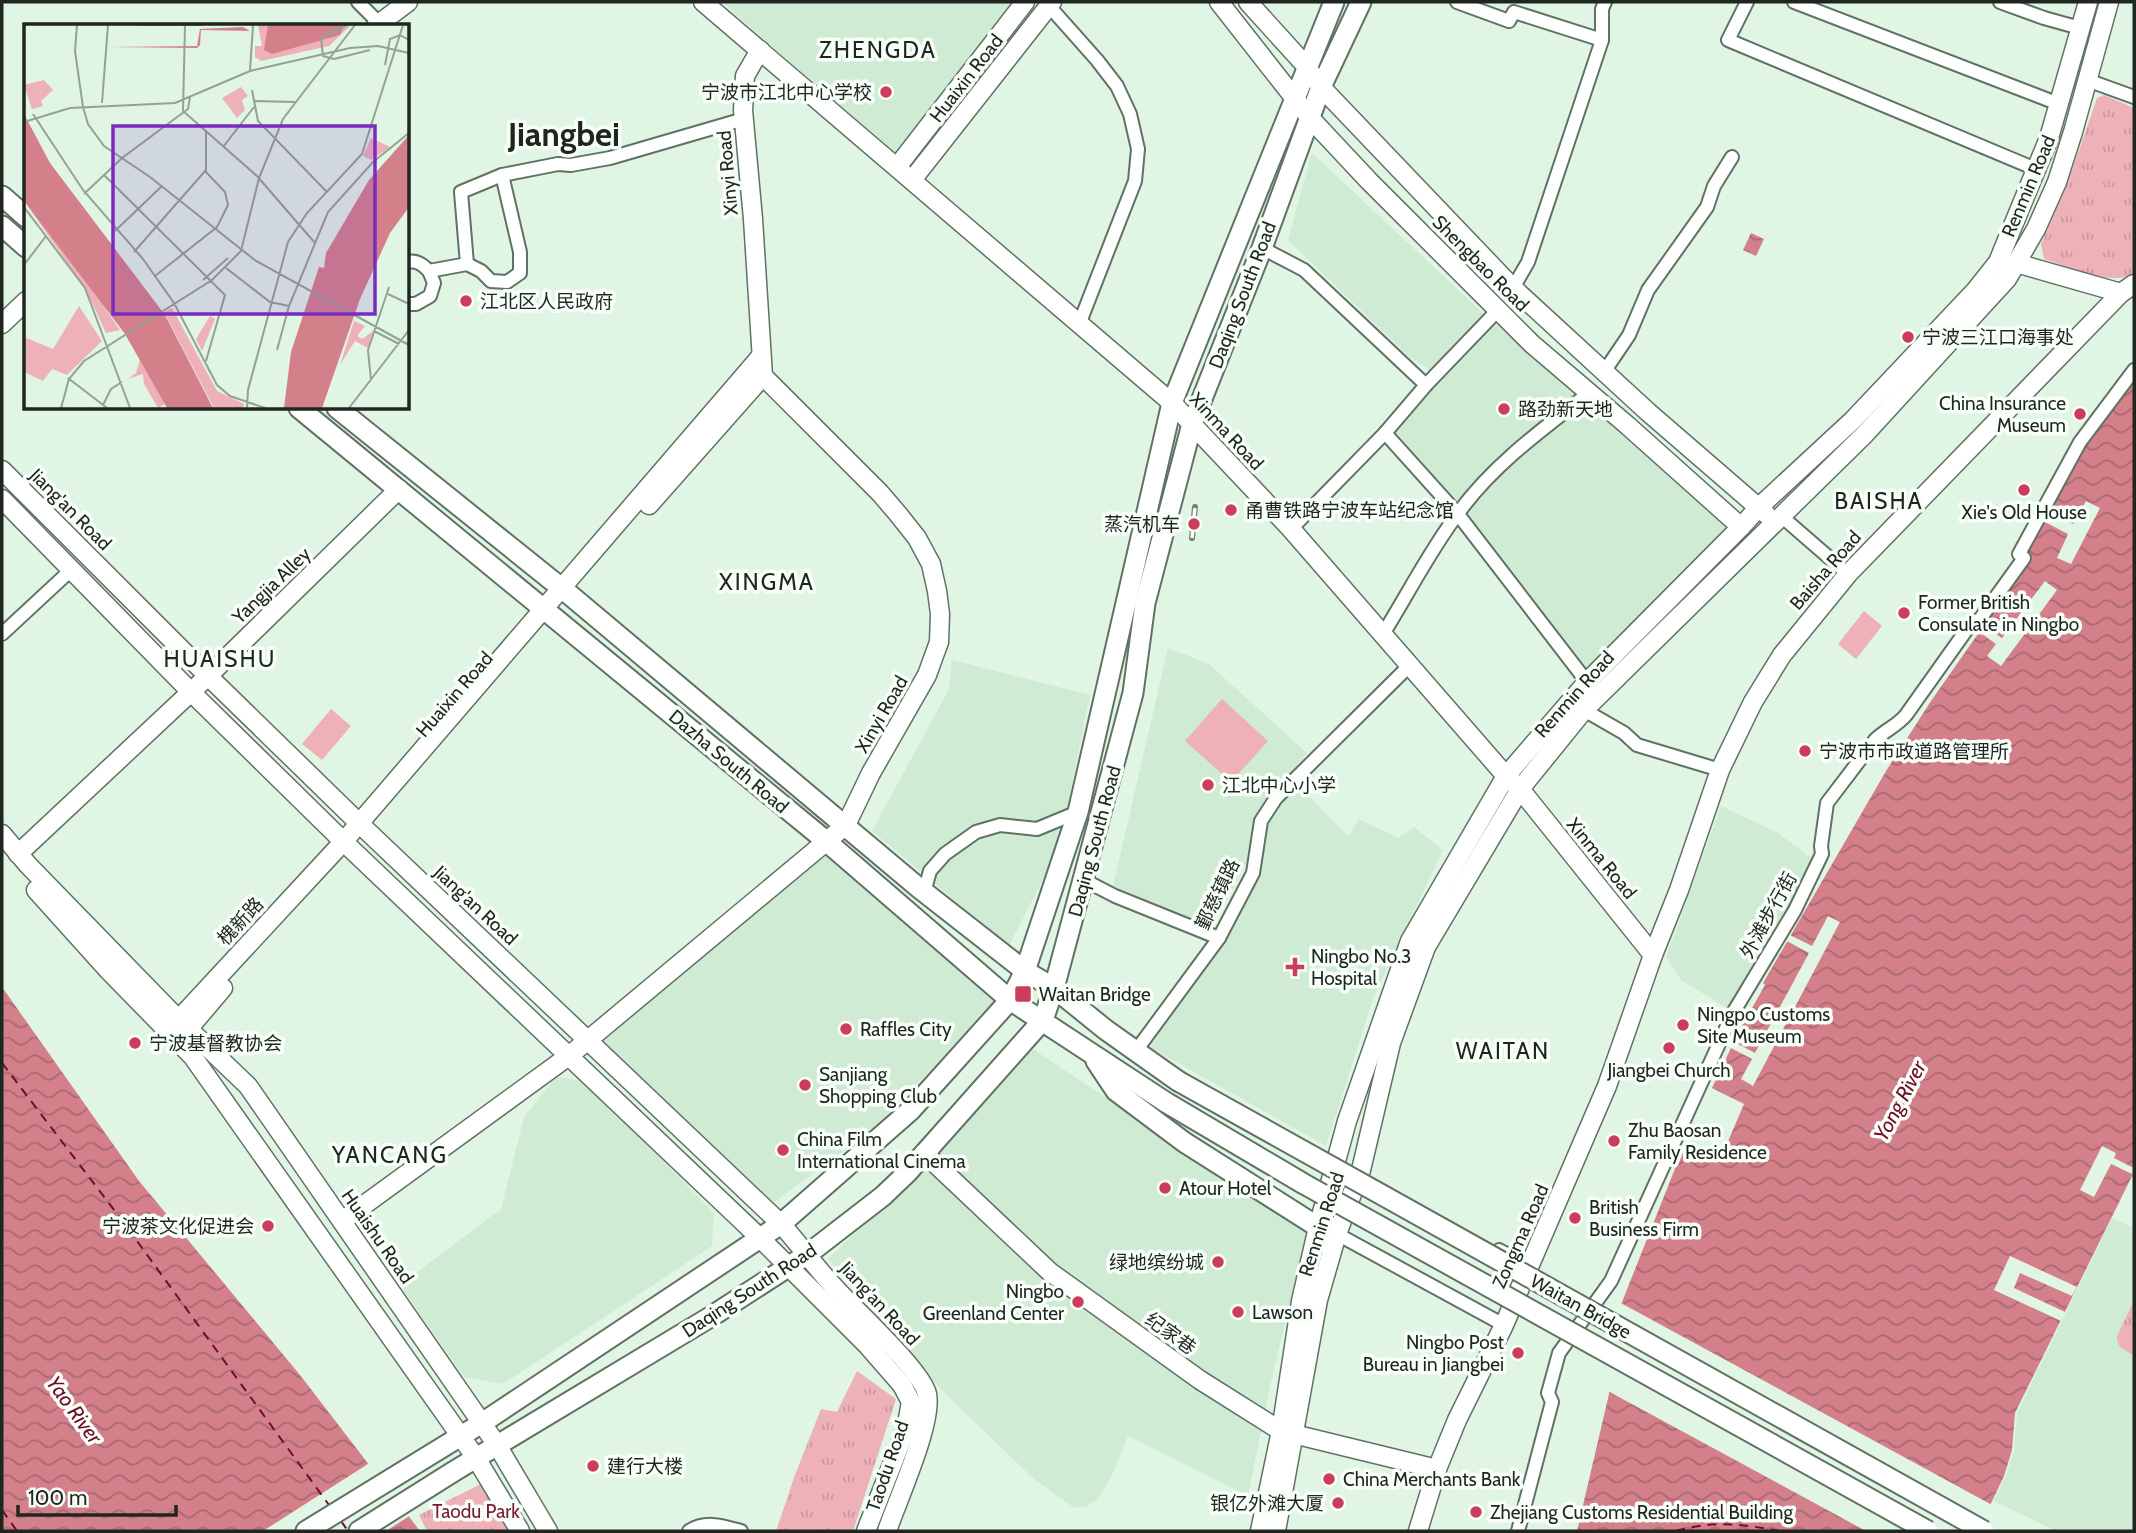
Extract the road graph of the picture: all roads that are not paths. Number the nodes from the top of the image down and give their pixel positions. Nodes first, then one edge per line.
1 (358, 2) edge
2 (408, 2) edge
3 (704, 2) edge
4 (1025, 2) edge
5 (1219, 2) edge
6 (1248, 2) edge
7 (1334, 2) edge
8 (1361, 2) edge
9 (1457, 2) edge
10 (1605, 2) edge
11 (1747, 2) edge
12 (1794, 2) edge
13 (2000, 2) edge
14 (2088, 2) edge
15 (2109, 2) edge
16 (1050, 4) edge
17 (377, 24) edge
18 (379, 24) edge
19 (2080, 28) junction
20 (1602, 40) junction
21 (760, 50) junction
22 (1306, 66) junction
23 (2087, 80) junction
24 (1321, 87) junction
25 (2134, 97) edge
26 (1294, 99) junction
27 (2059, 104) junction
28 (1310, 118) junction
29 (744, 119) junction
30 (1732, 158) dead end
31 (897, 167) junction
32 (2038, 170) junction
33 (502, 175) junction
34 (912, 180) junction
35 (2, 196) edge
36 (24, 215) edge
37 (2, 226) edge
38 (24, 245) edge
39 (1262, 247) junction
40 (410, 262) edge
41 (2016, 263) junction
42 (467, 264) junction
43 (429, 271) junction
44 (1513, 288) junction
45 (2128, 288) edge
46 (24, 303) edge
47 (410, 304) edge
48 (1498, 310) junction
49 (1080, 322) junction
50 (2, 324) edge
51 (761, 356) junction
52 (2134, 370) edge
53 (1604, 372) junction
54 (763, 376) junction
55 (1426, 385) junction
56 (1589, 393) junction
57 (1172, 403) junction
58 (301, 410) edge
59 (339, 410) edge
60 (1192, 424) junction
61 (1385, 433) junction
62 (2, 470) edge
63 (399, 489) junction
64 (2, 499) edge
65 (1759, 507) junction
66 (1457, 513) junction
67 (1777, 518) junction
68 (1741, 527) junction
69 (1291, 529) junction
70 (71, 569) junction
71 (1848, 574) junction
72 (565, 592) junction
73 (548, 611) junction
74 (2, 634) edge
75 (1383, 635) junction
76 (1409, 666) junction
77 (208, 676) junction
78 (1587, 682) junction
79 (191, 692) junction
80 (1584, 710) junction
81 (1720, 770) junction
82 (1506, 776) junction
83 (1520, 789) junction
84 (1078, 812) junction
85 (362, 825) junction
86 (846, 825) junction
87 (2, 834) edge
88 (827, 841) junction
89 (346, 843) junction
90 (10, 852) edge
91 (1084, 880) junction
92 (924, 892) junction
93 (1219, 938) junction
94 (1653, 955) junction
95 (1026, 971) junction
96 (1054, 988) junction
97 (1010, 1000) junction
98 (1043, 1020) junction
99 (178, 1030) junction
100 (1106, 1030) junction
101 (588, 1040) junction
102 (1138, 1048) junction
103 (1090, 1051) junction
104 (570, 1055) junction
105 (1178, 1081) joint
106 (1167, 1103) joint
107 (924, 1153) junction
108 (1336, 1160) junction
109 (1358, 1177) junction
110 (342, 1221) junction
111 (781, 1224) junction
112 (1318, 1227) junction
113 (1337, 1234) junction
114 (760, 1238) junction
115 (808, 1254) junction
116 (1530, 1266) junction
117 (787, 1267) junction
118 (1504, 1325) junction
119 (909, 1379) junction
120 (482, 1423) junction
121 (1287, 1433) junction
122 (460, 1436) junction
123 (498, 1445) junction
124 (476, 1458) junction
125 (1437, 1469) junction
126 (306, 1531) edge
127 (359, 1531) edge
128 (520, 1531) edge
129 (548, 1531) edge
130 (690, 1531) edge
131 (741, 1531) edge
132 (866, 1531) edge
133 (887, 1531) edge
134 (1260, 1531) edge
135 (1276, 1531) edge
136 (1418, 1531) edge
137 (1518, 1531) edge
138 (1928, 1531) edge
139 (1984, 1531) edge

1 - 17 street
2 - 18 street
3 - 21 street, Xinma Road
4 - 31 street, Huaixin Road
5 - 26 street, Shengbao Road
6 - 22 street, Shengbao Road
7 - 22 main road, Daqing South Road
8 - 24 main road, Daqing South Road
9 - 20 street
10 - 20 street
11 - 32 street
12 - 27 street
13 - 19 street
14 - 19 street, Renmin Road
15 - 23 street, Renmin Road
16 - 34 street, Huaixin Road
16 - 49 street
19 - 27 street, Renmin Road
20 - 44 street
21 - 29 street, Xinyi Road
21 - 31 street, Xinma Road
22 - 24 street, Shengbao Road
22 - 26 main road, Daqing South Road
23 - 25 street
23 - 41 street, Renmin Road
24 - 28 main road, Daqing South Road
24 - 44 street, Shengbao Road
26 - 28 street, Shengbao Road
26 - 57 main road, Daqing South Road
27 - 32 street, Renmin Road
28 - 39 main road, Daqing South Road
28 - 48 street, Shengbao Road
29 - 33 street
29 - 51 street, Xinyi Road
30 - 53 street
31 - 34 street, Xinma Road
32 - 65 street, Renmin Road
33 - 42 street
33 - 42 street
34 - 49 street, Xinma Road
35 - 36 main road
37 - 38 main road
39 - 55 street
39 - 60 main road, Daqing South Road
40 - 43 street
41 - 45 street
41 - 67 street, Renmin Road
42 - 43 street
43 - 47 street
44 - 53 street, Shengbao Road
45 - 71 street, Baisha Road
46 - 50 street
48 - 55 street
48 - 56 street, Shengbao Road
49 - 57 street, Xinma Road
51 - 54 street, Xinyi Road
51 - 72 street, Huaixin Road
52 - 137 street, 外滩步行街
53 - 65 street, Shengbao Road
54 - 72 street, Huaixin Road
54 - 86 street, Xinyi Road
55 - 61 street
56 - 66 street
56 - 68 street, Shengbao Road
57 - 60 street, Xinma Road
57 - 84 main road, Daqing South Road
58 - 63 main road, Dazha South Road
59 - 72 main road, Dazha South Road
60 - 69 street, Xinma Road
60 - 91 main road, Daqing South Road
61 - 66 street
61 - 69 street
62 - 77 street, Jiang'an Road
63 - 73 main road, Dazha South Road
63 - 77 street, Yangjia Alley
64 - 70 street, Jiang'an Road
65 - 67 street, Shengbao Road
65 - 68 street, Renmin Road
66 - 75 street
66 - 78 street
67 - 71 street
67 - 80 street, Renmin Road
68 - 78 street, Renmin Road
69 - 75 street, Xinma Road
70 - 74 street
70 - 79 street, Jiang'an Road
71 - 81 street, Baisha Road
72 - 73 street, Huaixin Road
72 - 86 main road, Dazha South Road
73 - 85 street, Huaixin Road
73 - 88 main road, Dazha South Road
75 - 76 street, Xinma Road
76 - 82 street, Xinma Road
76 - 93 street, 鄞慈镇路
77 - 79 street, Yangjia Alley
77 - 85 street, Jiang'an Road
78 - 82 street, Renmin Road
79 - 89 street, Jiang'an Road
79 - 90 street, Yangjia Alley
80 - 81 street
80 - 83 street, Renmin Road
81 - 94 street, Baisha Road
82 - 83 street, Xinma Road
82 - 108 street, Renmin Road
83 - 94 street, Xinma Road
83 - 109 street, Renmin Road
84 - 92 street
84 - 95 main road, Daqing South Road
85 - 89 street, Huaixin Road
85 - 101 street, Jiang'an Road
86 - 88 street, Xinyi Road
86 - 92 main road, Dazha South Road
87 - 90 street, Huaishu Road
88 - 97 main road, Dazha South Road
88 - 101 street, Xinyi Road
89 - 99 street, 槐新路
89 - 104 street, Jiang'an Road
90 - 99 street, Huaishu Road
91 - 93 street
91 - 96 main road, Daqing South Road
92 - 95 main road, Dazha South Road
93 - 102 street, 鄞慈镇路
94 - 116 street, Zongma Road
95 - 96 main road, Dazha South Road
95 - 97 main road, Daqing South Road
96 - 98 main road, Daqing South Road
96 - 100 main road, Dazha South Road
97 - 98 main road, Dazha South Road
97 - 111 main road, Daqing South Road
98 - 103 main road, Dazha South Road
98 - 107 main road, Daqing South Road
99 - 110 street, Huaishu Road
99 - 122 street, Huaishu Road
100 - 102 main road
100 - 105 main road, Dazha South Road
101 - 104 street, Xinyi Road
101 - 111 street, Jiang'an Road
102 - 108 main road
103 - 106 main road, Dazha South Road
103 - 112 main road
104 - 110 street, Xinyi Road
104 - 114 street, Jiang'an Road
105 - 139 main road, Waitan Bridge, bridge
106 - 138 main road, Waitan Bridge, bridge
107 - 115 main road, Daqing South Road
107 - 121 street, 纪家巷
108 - 112 street, Renmin Road
109 - 113 street, Renmin Road
109 - 116 street
110 - 120 street, Huaishu Road
111 - 114 main road, Daqing South Road
111 - 115 street, Jiang'an Road
112 - 121 street, Renmin Road
113 - 118 street
113 - 121 street, Renmin Road
114 - 117 street, Jiang'an Road
114 - 120 main road, Daqing South Road
115 - 117 main road, Daqing South Road
115 - 119 street, Jiang'an Road
116 - 118 street, Zongma Road
117 - 119 street, Jiang'an Road
117 - 123 main road, Daqing South Road
118 - 125 street, Zongma Road
119 - 132 street, Taodu Road
119 - 133 street, Taodu Road
120 - 122 main road, Daqing South Road
120 - 123 street, Huaishu Road
121 - 125 street, 纪家巷
121 - 134 street, Renmin Road
121 - 135 street, Renmin Road
122 - 124 street, Huaishu Road
122 - 126 main road, Daqing South Road
123 - 124 main road, Daqing South Road
123 - 129 street, Huaishu Road
124 - 127 main road, Daqing South Road
124 - 128 street, Huaishu Road
125 - 136 street, Zongma Road
130 - 131 street

